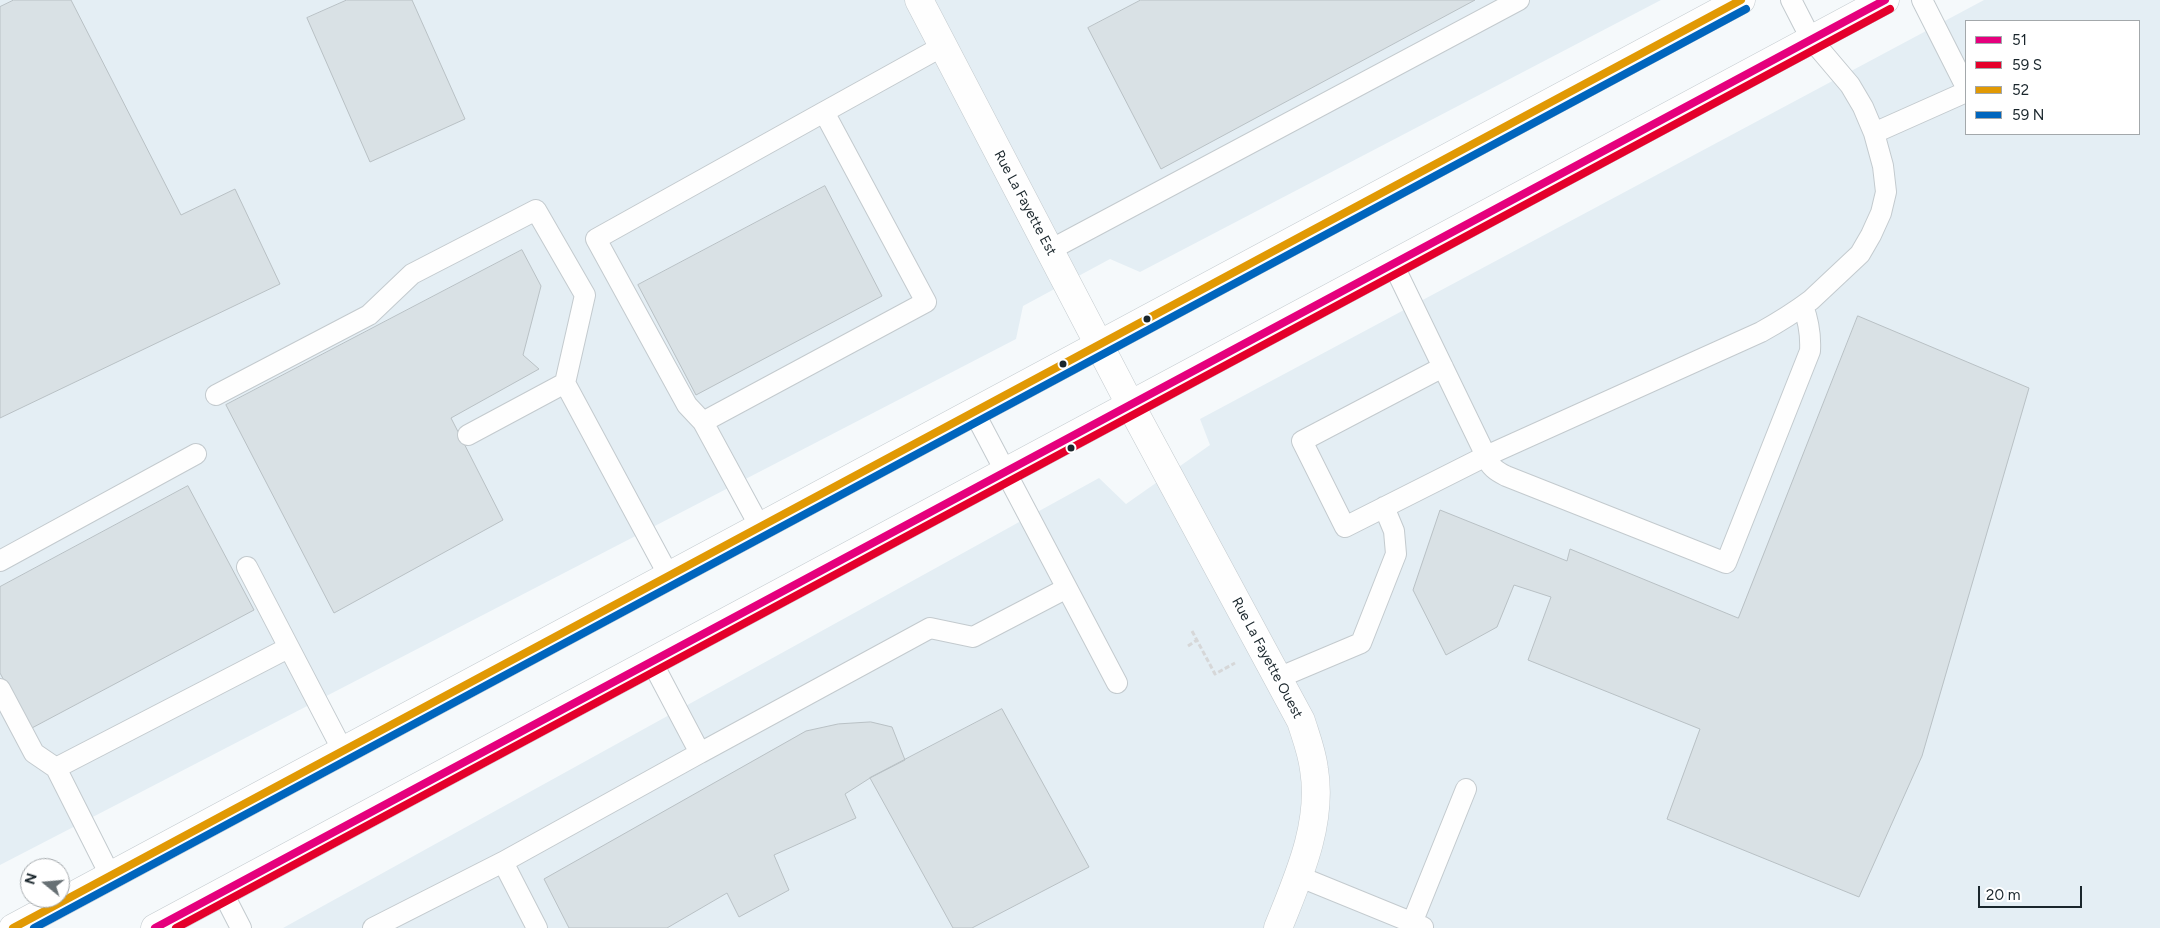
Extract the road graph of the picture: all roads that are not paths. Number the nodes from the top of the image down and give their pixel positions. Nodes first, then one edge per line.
1 (1519, 0) edge
2 (1741, 0) edge
3 (1791, 0) edge
4 (1885, 0) edge
5 (1922, 0) edge
6 (927, 3) edge
7 (1811, 40) junction
8 (944, 46) junction
9 (1965, 85) edge
10 (1965, 92) edge
11 (824, 112) junction
12 (1874, 134) junction
13 (1050, 250) junction
14 (1393, 264) junction
15 (1803, 306) junction
16 (1100, 345) junction
17 (1443, 367) junction
18 (565, 383) junction
19 (216, 396) dead end
20 (1131, 406) junction
21 (974, 412) junction
22 (703, 422) junction
23 (468, 435) dead end
24 (196, 454) dead end
25 (1486, 456) junction
26 (1006, 472) junction
27 (1384, 508) junction
28 (760, 527) junction
29 (0, 561) edge
30 (247, 568) dead end
31 (669, 576) junction
32 (1067, 588) junction
33 (288, 648) junction
34 (652, 662) junction
35 (1278, 678) junction
36 (1117, 683) dead end
37 (0, 689) edge
38 (343, 751) junction
39 (700, 753) junction
40 (56, 768) junction
41 (1466, 789) dead end
42 (502, 862) junction
43 (110, 875) junction
44 (1298, 876) junction
45 (223, 893) junction
46 (0, 919) edge
47 (1416, 926) edge
48 (5, 928) edge
49 (13, 928) edge
50 (155, 928) edge
51 (241, 928) edge
52 (373, 928) edge
53 (537, 928) edge
54 (1278, 928) edge

1 - 13 lane
2 - 16 street
3 - 7 lane
4 - 7 street
5 - 9 lane
6 - 8 street, Rue La Fayette Est
7 - 12 lane
7 - 14 street
8 - 11 lane
8 - 13 street, Rue La Fayette Est
10 - 12 lane
11 - 22 lane
11 - 22 lane
12 - 15 lane
13 - 16 street, Rue La Fayette Est
14 - 17 lane
14 - 20 street
15 - 25 lane
15 - 25 lane
16 - 20 street, Rue La Fayette Est
16 - 21 street
17 - 25 lane
17 - 27 lane
18 - 19 lane
18 - 23 lane
18 - 31 lane
20 - 26 street
20 - 35 street, Rue La Fayette Ouest
21 - 26 lane
21 - 28 street
22 - 28 lane
24 - 29 lane
25 - 27 lane
26 - 32 lane
26 - 34 street
27 - 35 lane
28 - 31 street
30 - 33 lane
31 - 38 street
32 - 36 lane
32 - 39 lane
33 - 38 lane
33 - 40 lane
34 - 39 lane
34 - 45 street
35 - 44 street, Rue La Fayette Ouest
37 - 40 lane
38 - 43 street
39 - 42 lane
40 - 43 lane
41 - 47 lane
42 - 52 lane
42 - 53 lane
43 - 49 street
44 - 47 lane
44 - 54 street, Rue La Fayette Ouest
45 - 50 street
45 - 51 lane
46 - 48 lane

